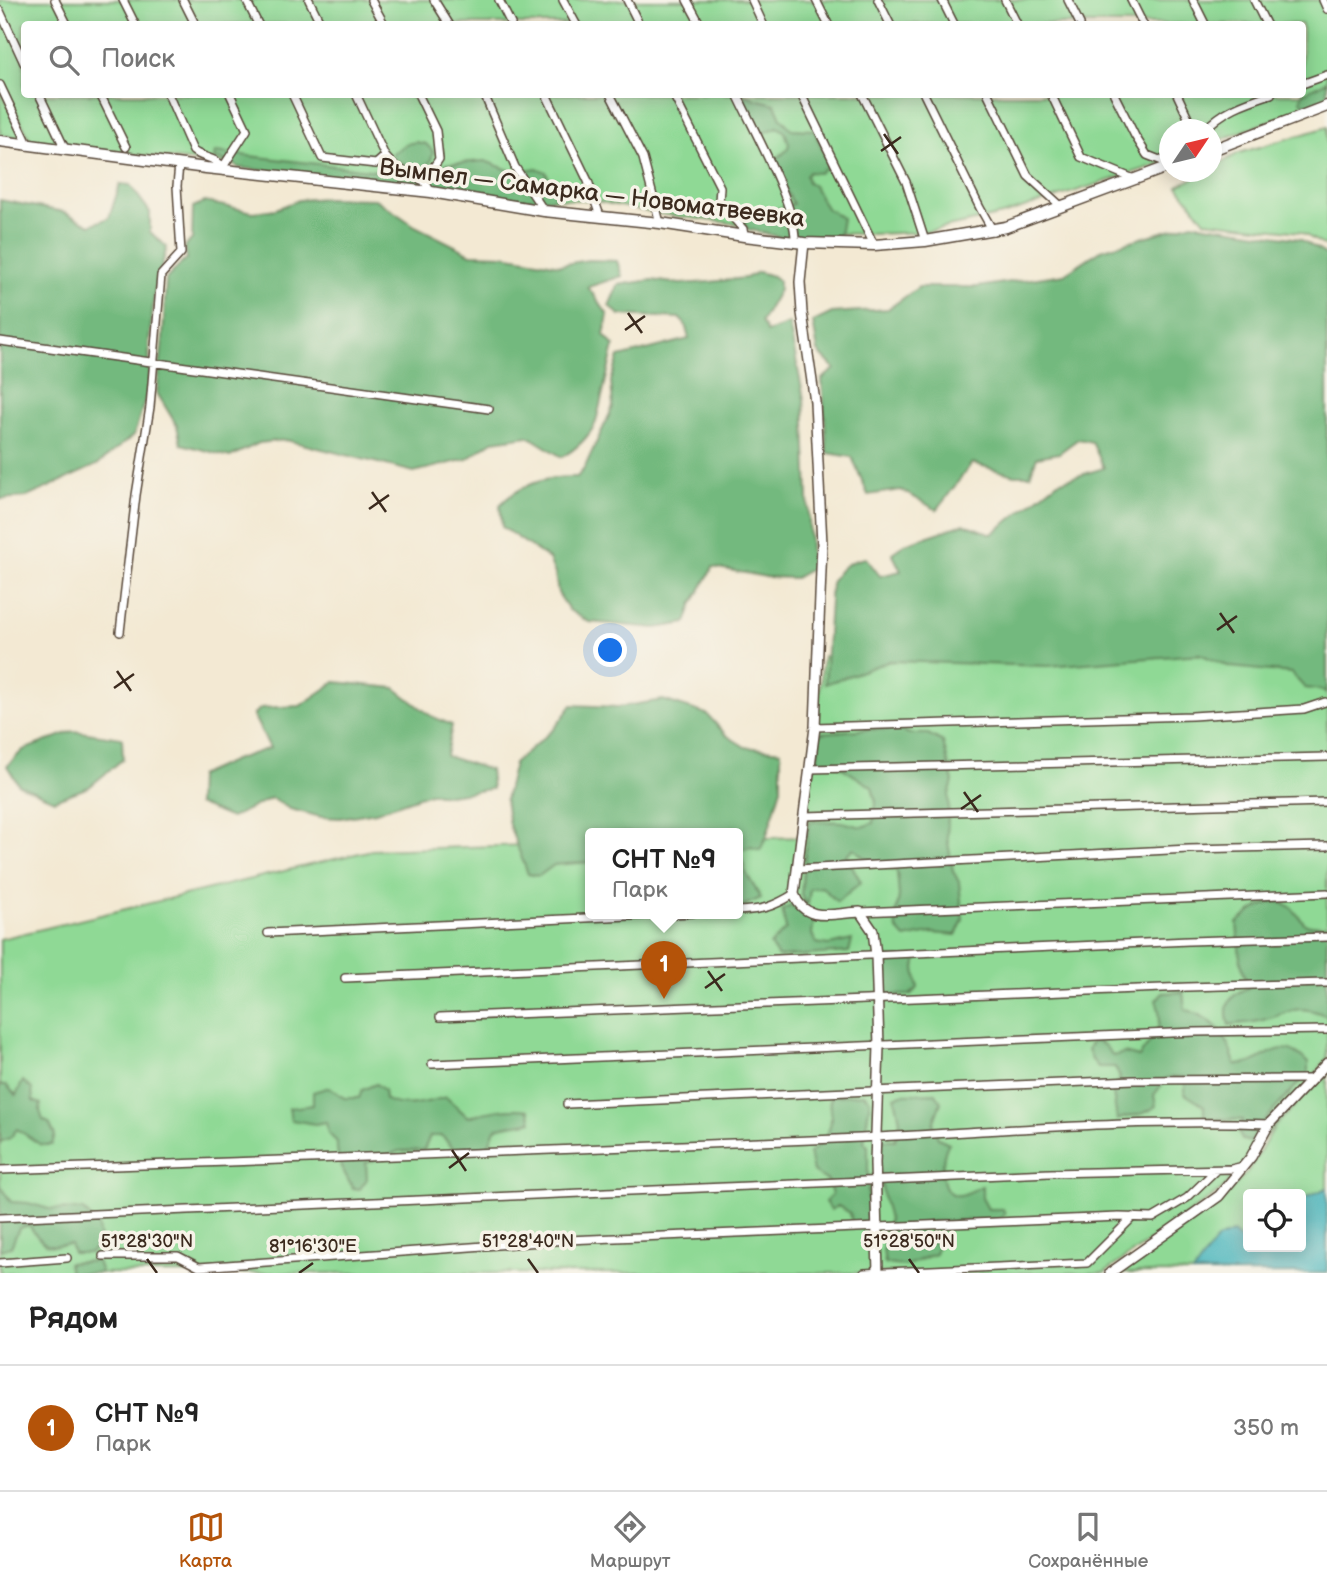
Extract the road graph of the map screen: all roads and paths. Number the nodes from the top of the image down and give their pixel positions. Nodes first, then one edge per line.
1 (55, 0) edge
2 (124, 0) edge
3 (183, 0) edge
4 (246, 0) edge
5 (309, 0) edge
6 (371, 0) edge
7 (434, 0) edge
8 (499, 0) edge
9 (564, 0) edge
10 (627, 0) edge
11 (687, 0) edge
12 (751, 0) edge
13 (816, 0) edge
14 (878, 0) edge
15 (942, 0) edge
16 (1004, 0) edge
17 (1068, 0) edge
18 (1130, 0) edge
19 (1193, 0) edge
20 (1254, 0) edge
21 (1323, 0) edge
22 (1327, 9) edge
23 (0, 11) edge
24 (66, 21) edge
25 (134, 21) edge
26 (194, 21) edge
27 (256, 21) edge
28 (320, 21) edge
29 (382, 21) edge
30 (447, 21) edge
31 (510, 21) edge
32 (574, 21) edge
33 (638, 21) edge
34 (698, 21) edge
35 (762, 21) edge
36 (826, 21) edge
37 (888, 21) edge
38 (952, 21) edge
39 (1015, 21) edge
40 (1078, 21) edge
41 (1141, 21) edge
42 (1204, 21) edge
43 (1264, 21) edge
44 (21, 56) edge
45 (1327, 75) edge
46 (1306, 83) edge
47 (0, 85) edge
48 (41, 98) edge
49 (102, 98) edge
50 (170, 98) edge
51 (231, 98) edge
52 (294, 98) edge
53 (358, 98) edge
54 (420, 98) edge
55 (486, 98) edge
56 (549, 98) edge
57 (612, 98) edge
58 (675, 98) edge
59 (739, 98) edge
60 (803, 98) edge
61 (864, 98) edge
62 (926, 98) edge
63 (990, 98) edge
64 (1053, 98) edge
65 (1116, 98) edge
66 (1179, 98) edge
67 (1241, 98) edge
68 (1259, 98) edge
69 (1244, 103) junction
70 (1327, 106) edge
71 (1190, 119) edge
72 (1214, 119) edge
73 (0, 141) edge
74 (28, 144) junction
75 (1222, 146) edge
76 (126, 147) dead end
77 (66, 150) junction
78 (385, 156) junction
79 (1159, 160) edge
80 (179, 165) junction
81 (223, 168) junction
82 (1159, 169) edge
83 (1134, 179) junction
84 (424, 181) junction
85 (431, 192) junction
86 (1062, 207) junction
87 (544, 211) junction
88 (600, 216) junction
89 (660, 223) junction
90 (993, 231) junction
91 (744, 236) junction
92 (799, 242) junction
93 (925, 242) junction
94 (874, 245) junction
95 (0, 341) edge
96 (155, 363) junction
97 (489, 409) dead end
98 (120, 632) dead end
99 (1325, 702) dead end
100 (815, 727) junction
101 (1327, 757) edge
102 (810, 769) junction
103 (1327, 802) edge
104 (804, 816) junction
105 (1327, 846) edge
106 (797, 869) junction
107 (1327, 893) edge
108 (794, 894) junction
109 (743, 911) edge
110 (860, 912) junction
111 (585, 918) edge
112 (268, 933) dead end
113 (1327, 937) edge
114 (876, 955) junction
115 (345, 978) dead end
116 (1327, 983) edge
117 (878, 1000) junction
118 (440, 1017) dead end
119 (1327, 1030) edge
120 (879, 1046) junction
121 (1327, 1063) edge
122 (432, 1064) dead end
123 (1312, 1079) junction
124 (877, 1091) junction
125 (567, 1104) dead end
126 (1269, 1124) junction
127 (876, 1138) junction
128 (1244, 1165) junction
129 (0, 1170) edge
130 (1216, 1170) junction
131 (876, 1182) junction
132 (1133, 1217) junction
133 (0, 1218) edge
134 (877, 1228) junction
135 (103, 1256) dead end
136 (67, 1258) dead end
137 (0, 1263) edge
138 (864, 1273) edge
139 (878, 1273) edge
140 (1110, 1273) edge

1 - 24 street
2 - 25 street
3 - 26 street
4 - 27 street
5 - 28 street
6 - 29 street
7 - 30 street
8 - 31 street
9 - 32 street
10 - 33 street
11 - 34 street
12 - 35 street
13 - 36 street
14 - 37 street
15 - 38 street
16 - 39 street
17 - 40 street
18 - 41 street
19 - 42 street
20 - 43 street
21 - 22 street
23 - 44 street
45 - 46 street
47 - 74 street
48 - 77 street
49 - 76 street
50 - 81 street
51 - 81 street
52 - 78 street
53 - 78 street
54 - 84 street
55 - 87 street
56 - 88 street
57 - 89 street
58 - 91 street
59 - 92 street
60 - 94 street
61 - 93 street
62 - 90 street
63 - 86 street
64 - 83 street
65 - 79 street
66 - 71 street
67 - 69 street
68 - 69 street
69 - 72 street
70 - 75 main road
73 - 74 main road, Вымпел — Самарка — Новоматвеевка
74 - 77 main road, Вымпел — Самарка — Новоматвеевка
77 - 80 main road, Вымпел — Самарка — Новоматвеевка
78 - 84 street
80 - 81 main road, Вымпел — Самарка — Новоматвеевка
80 - 96 street
81 - 85 main road, Вымпел — Самарка — Новоматвеевка
82 - 83 main road, Вымпел — Самарка — Новоматвеевка
83 - 86 main road, Вымпел — Самарка — Новоматвеевка
84 - 85 street
85 - 87 main road, Вымпел — Самарка — Новоматвеевка
86 - 90 main road, Вымпел — Самарка — Новоматвеевка
87 - 88 main road, Вымпел — Самарка — Новоматвеевка
88 - 89 main road, Вымпел — Самарка — Новоматвеевка
89 - 91 main road, Вымпел — Самарка — Новоматвеевка
90 - 93 main road, Вымпел — Самарка — Новоматвеевка
91 - 92 main road, Вымпел — Самарка — Новоматвеевка
92 - 94 main road, Вымпел — Самарка — Новоматвеевка
92 - 100 street
93 - 94 main road, Вымпел — Самарка — Новоматвеевка
95 - 96 street
96 - 97 street
96 - 98 street
99 - 100 street
100 - 102 street
101 - 102 street
102 - 104 street
103 - 104 street
104 - 106 street
105 - 106 street
106 - 108 street
107 - 110 street
108 - 109 street
108 - 110 street
110 - 114 street
111 - 112 street
113 - 114 street
114 - 115 street
114 - 117 street
116 - 117 street
117 - 118 street
117 - 120 street
119 - 120 street
120 - 122 street
120 - 124 street
121 - 123 street
123 - 124 street
123 - 126 street
124 - 125 street
124 - 127 street
126 - 127 street
126 - 128 street
127 - 129 street
127 - 131 street
128 - 130 street
128 - 140 street
130 - 131 street
130 - 132 street
131 - 133 street
131 - 134 street
132 - 134 street
132 - 139 street
134 - 135 street
134 - 139 street
136 - 137 street
138 - 139 street

